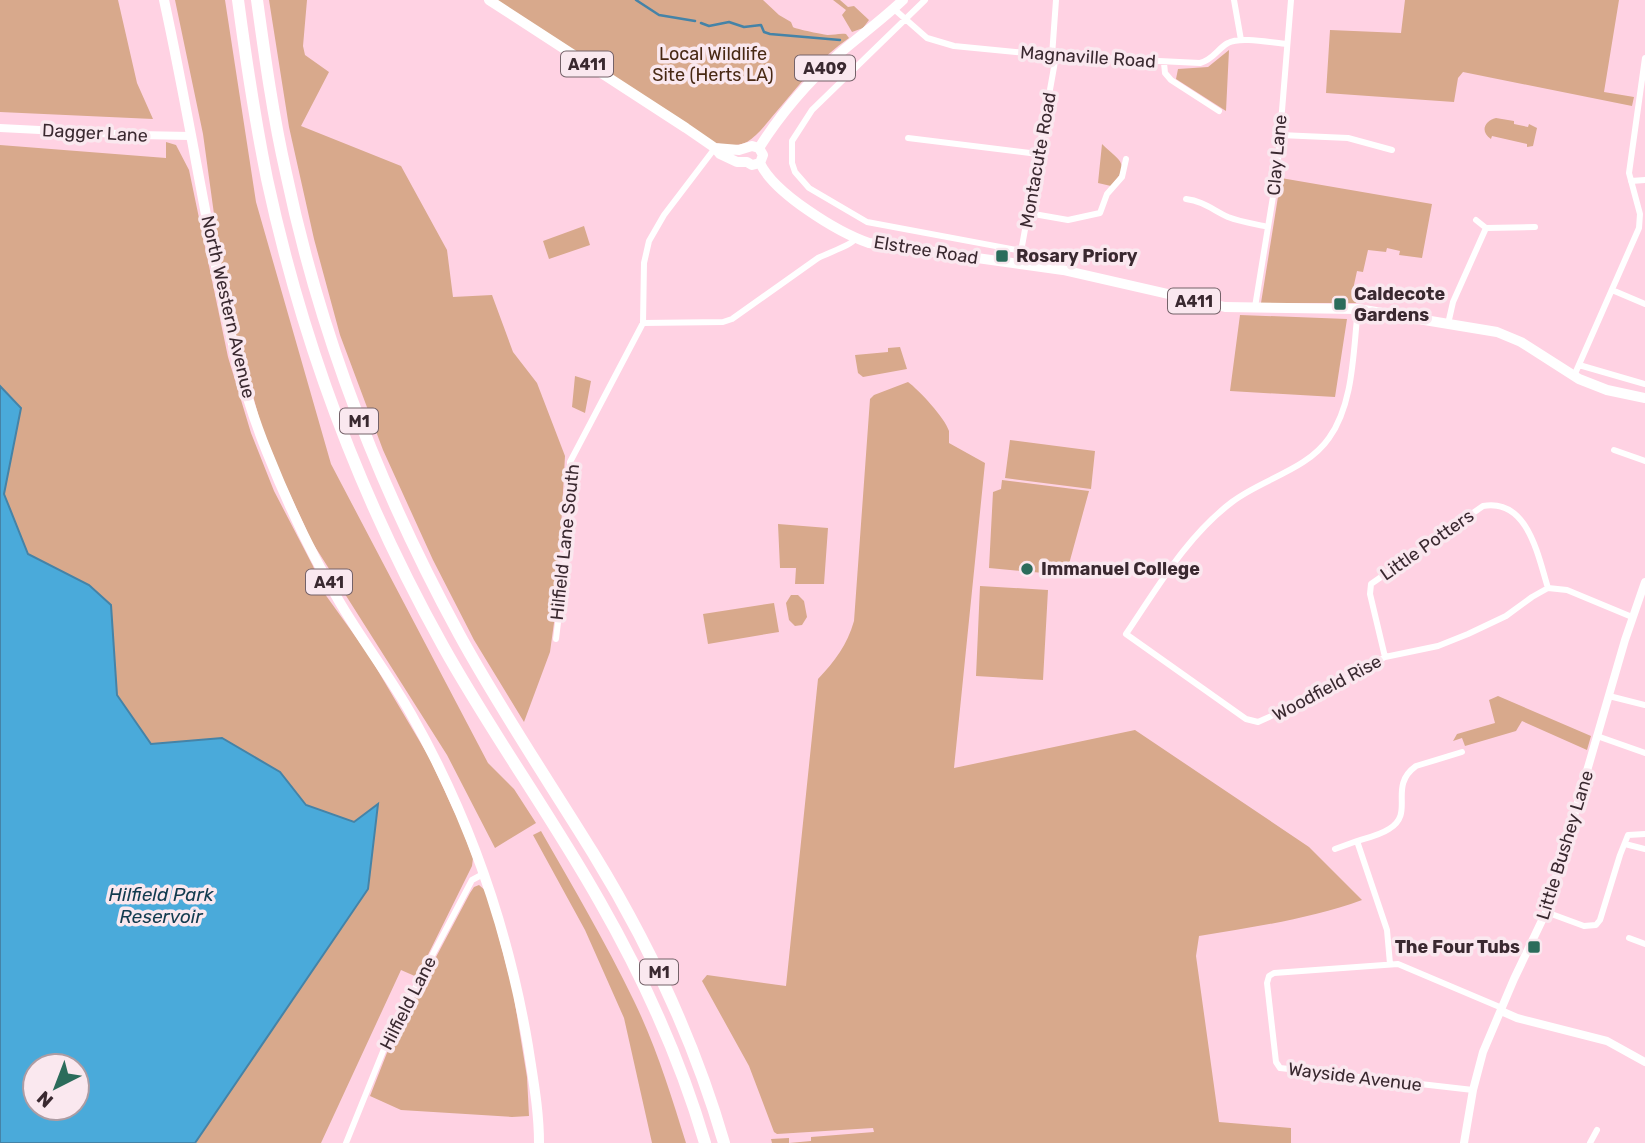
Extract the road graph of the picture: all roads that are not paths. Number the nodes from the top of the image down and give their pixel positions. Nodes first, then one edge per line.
1 (164, 0) edge
2 (238, 0) edge
3 (257, 0) edge
4 (489, 0) edge
5 (903, 0) edge
6 (925, 0) edge
7 (1056, 0) edge
8 (1234, 0) edge
9 (1291, 0) edge
10 (894, 9) junction
11 (906, 20) junction
12 (1241, 40) junction
13 (1287, 44) junction
14 (1054, 56) junction
15 (1645, 58) edge
16 (1164, 63) junction
17 (1219, 111) dead end
18 (0, 128) edge
19 (1280, 135) junction
20 (190, 136) junction
21 (908, 138) dead end
22 (715, 148) junction
23 (759, 148) junction
24 (746, 149) junction
25 (1392, 150) dead end
26 (1038, 154) junction
27 (1126, 159) dead end
28 (747, 162) junction
29 (760, 163) junction
30 (1645, 180) edge
31 (1630, 181) junction
32 (1186, 199) dead end
33 (1028, 213) junction
34 (1476, 220) dead end
35 (1268, 227) junction
36 (1486, 228) junction
37 (1535, 228) dead end
38 (856, 238) junction
39 (1021, 251) junction
40 (1065, 259) dead end
41 (1018, 263) junction
42 (1612, 290) junction
43 (1645, 304) edge
44 (1255, 309) junction
45 (1358, 309) junction
46 (643, 323) junction
47 (1448, 324) junction
48 (1579, 365) junction
49 (1574, 376) junction
50 (1645, 384) edge
51 (1645, 398) edge
52 (1614, 450) dead end
53 (1645, 461) edge
54 (1645, 582) edge
55 (1548, 588) junction
56 (1632, 617) junction
57 (556, 639) dead end
58 (1385, 657) junction
59 (1609, 696) junction
60 (1645, 705) edge
61 (1597, 736) junction
62 (1462, 751) dead end
63 (1645, 752) edge
64 (1645, 834) edge
65 (1357, 841) junction
66 (1625, 844) junction
67 (1335, 849) dead end
68 (1645, 849) edge
69 (485, 873) junction
70 (1546, 912) junction
71 (1629, 938) dead end
72 (1645, 944) edge
73 (1390, 964) junction
74 (1501, 1010) junction
75 (1645, 1062) edge
76 (1473, 1090) junction
77 (1597, 1130) dead end
78 (346, 1143) edge
79 (539, 1143) edge
80 (705, 1143) edge
81 (724, 1143) edge
82 (1464, 1143) edge
83 (1590, 1143) edge

1 - 20 main road, North Western Avenue / A41
2 - 80 highway, M1
3 - 81 highway, M1
4 - 22 main road, A411
5 - 10 main road, A409
6 - 11 street
7 - 14 street, Montacute Road
8 - 12 street
9 - 13 street, Clay Lane
10 - 11 street, Magnaville Road
10 - 23 main road, A409
11 - 14 street, Magnaville Road
11 - 39 street
12 - 13 street
12 - 16 street, Magnaville Road
13 - 19 street, Clay Lane
14 - 16 street, Magnaville Road
14 - 26 street, Montacute Road
15 - 31 street
16 - 17 street
18 - 20 street, Dagger Lane
19 - 25 street
19 - 35 street, Clay Lane
20 - 69 main road, North Western Avenue / A41
21 - 26 street
22 - 24 main road
22 - 28 main road, A411
22 - 46 street, Hilfield Lane South
23 - 24 main road
23 - 29 main road
24 - 28 main road
26 - 33 street, Montacute Road
27 - 33 street
28 - 29 main road, A411
29 - 38 main road, Elstree Road / A411
30 - 31 street
31 - 42 street
32 - 35 street
33 - 39 street, Montacute Road
34 - 36 street
35 - 44 street, Clay Lane
36 - 37 street
36 - 47 street
38 - 41 main road, Elstree Road / A411
38 - 46 street
39 - 40 street
39 - 41 street, Montacute Road
41 - 44 main road, Elstree Road / A411
42 - 43 street
42 - 48 street
44 - 45 main road, Elstree Road / A411
45 - 47 main road, Elstree Road / A411
45 - 58 street, Woodfield Rise
46 - 57 street, Hilfield Lane South
47 - 49 main road, Elstree Road / A411
48 - 49 street
48 - 50 street
49 - 51 main road, Elstree Road / A411
52 - 53 street
54 - 56 street, Little Bushey Lane
55 - 56 street
55 - 58 street, Woodfield Rise
55 - 58 street, Little Potters
56 - 59 street, Little Bushey Lane
59 - 60 street
59 - 61 street, Little Bushey Lane
61 - 63 street
61 - 70 street, Little Bushey Lane
62 - 65 street
64 - 66 street
65 - 67 street
65 - 73 street
66 - 68 street
66 - 70 street
69 - 78 street, Hilfield Lane
69 - 79 main road, North Western Avenue / A41
70 - 74 street, Little Bushey Lane
71 - 72 street
73 - 74 street, Wayside Avenue
73 - 76 street, Wayside Avenue
74 - 75 street
74 - 76 street, Little Bushey Lane
76 - 82 street, Little Bushey Lane
77 - 83 street

